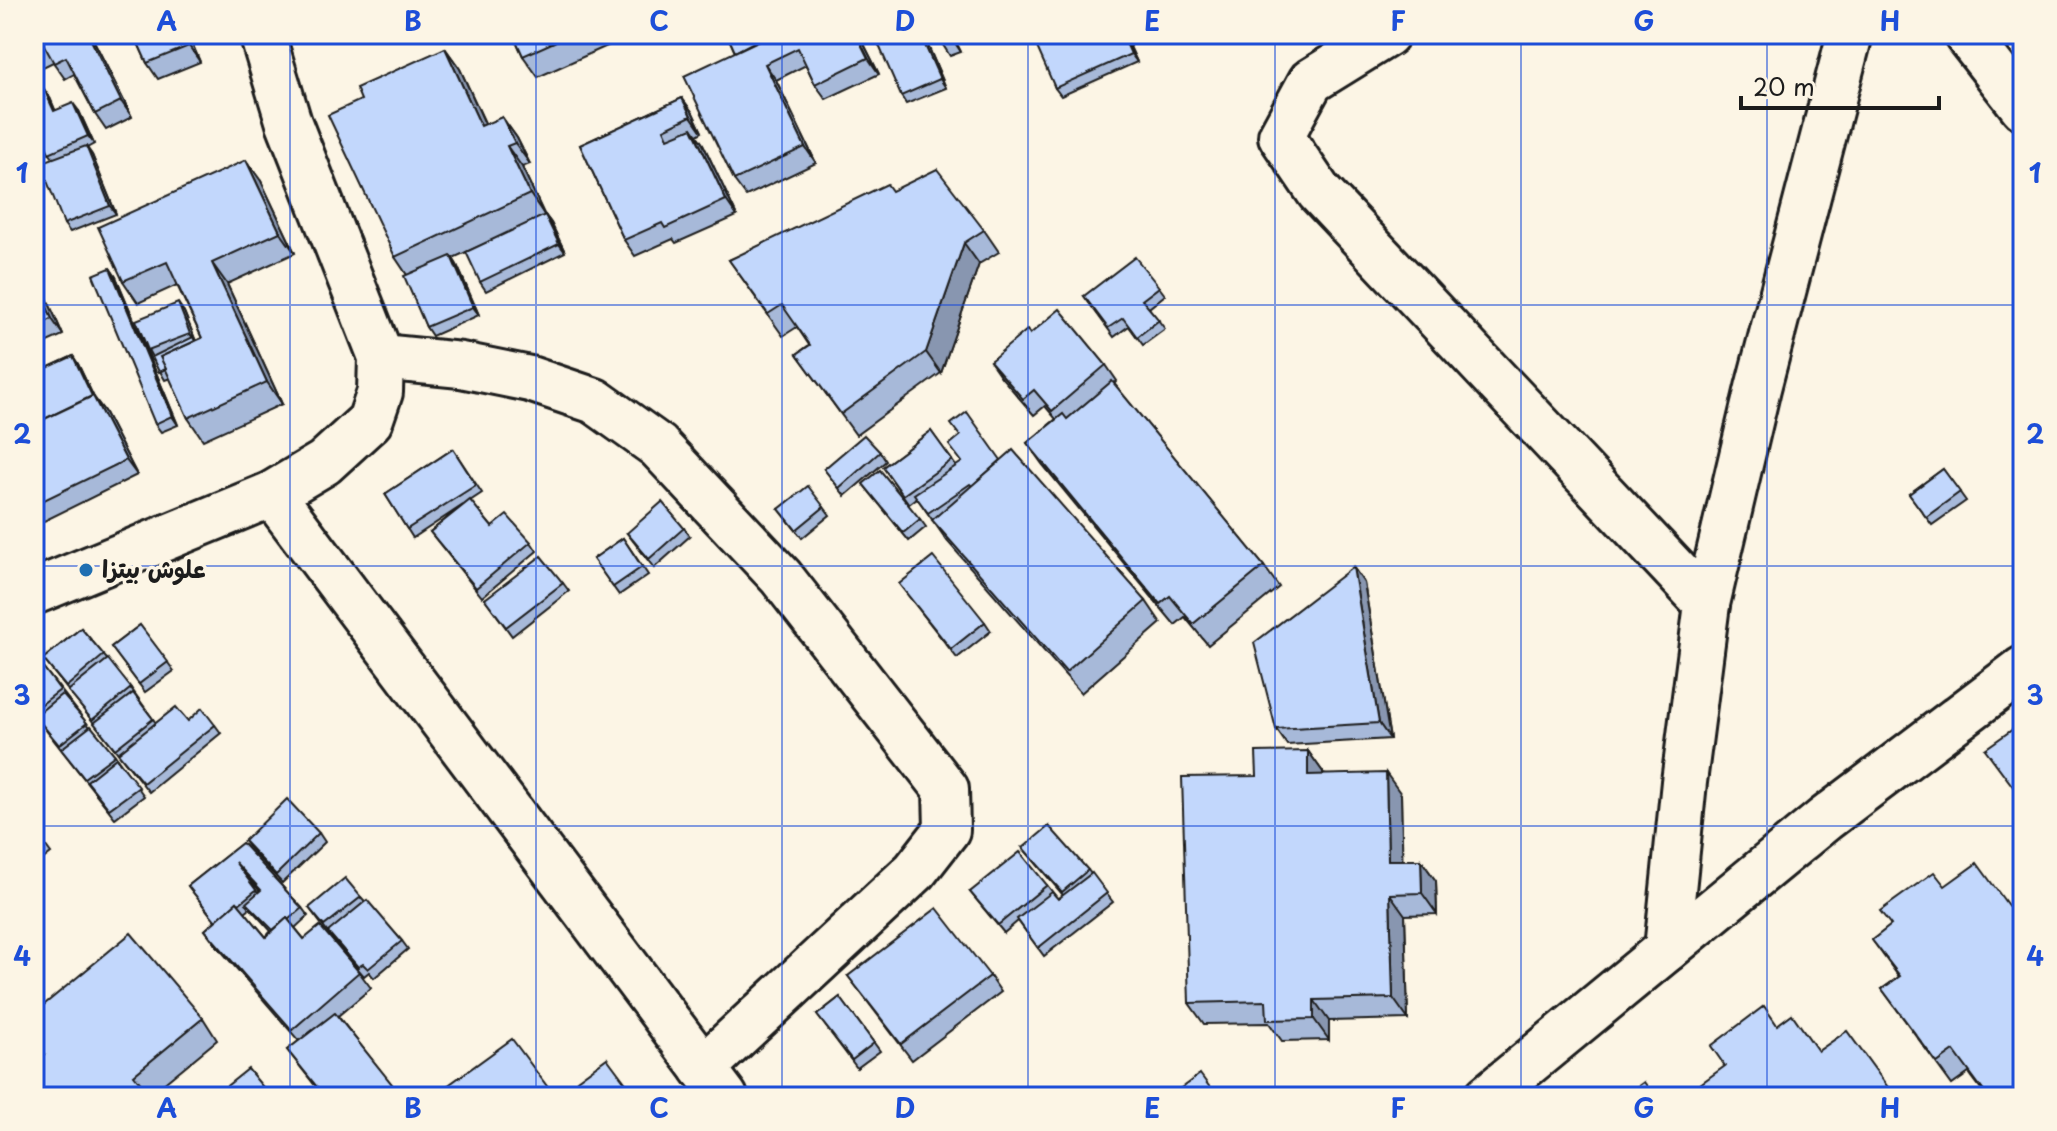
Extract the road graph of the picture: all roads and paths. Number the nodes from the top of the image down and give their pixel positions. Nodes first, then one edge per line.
1 (262, 34) edge
2 (1387, 34) edge
3 (1850, 34) edge
4 (1966, 34) edge
5 (2023, 107) edge
6 (381, 357) junction
7 (272, 494) junction
8 (34, 592) edge
9 (1707, 604) junction
10 (2023, 669) edge
11 (1667, 949) junction
12 (714, 1082) edge
13 (1487, 1097) edge

1 - 6 street
2 - 9 street
3 - 9 street
4 - 5 street
6 - 7 street
6 - 12 street
7 - 8 street
7 - 12 street
9 - 11 street
10 - 11 street
11 - 13 street

